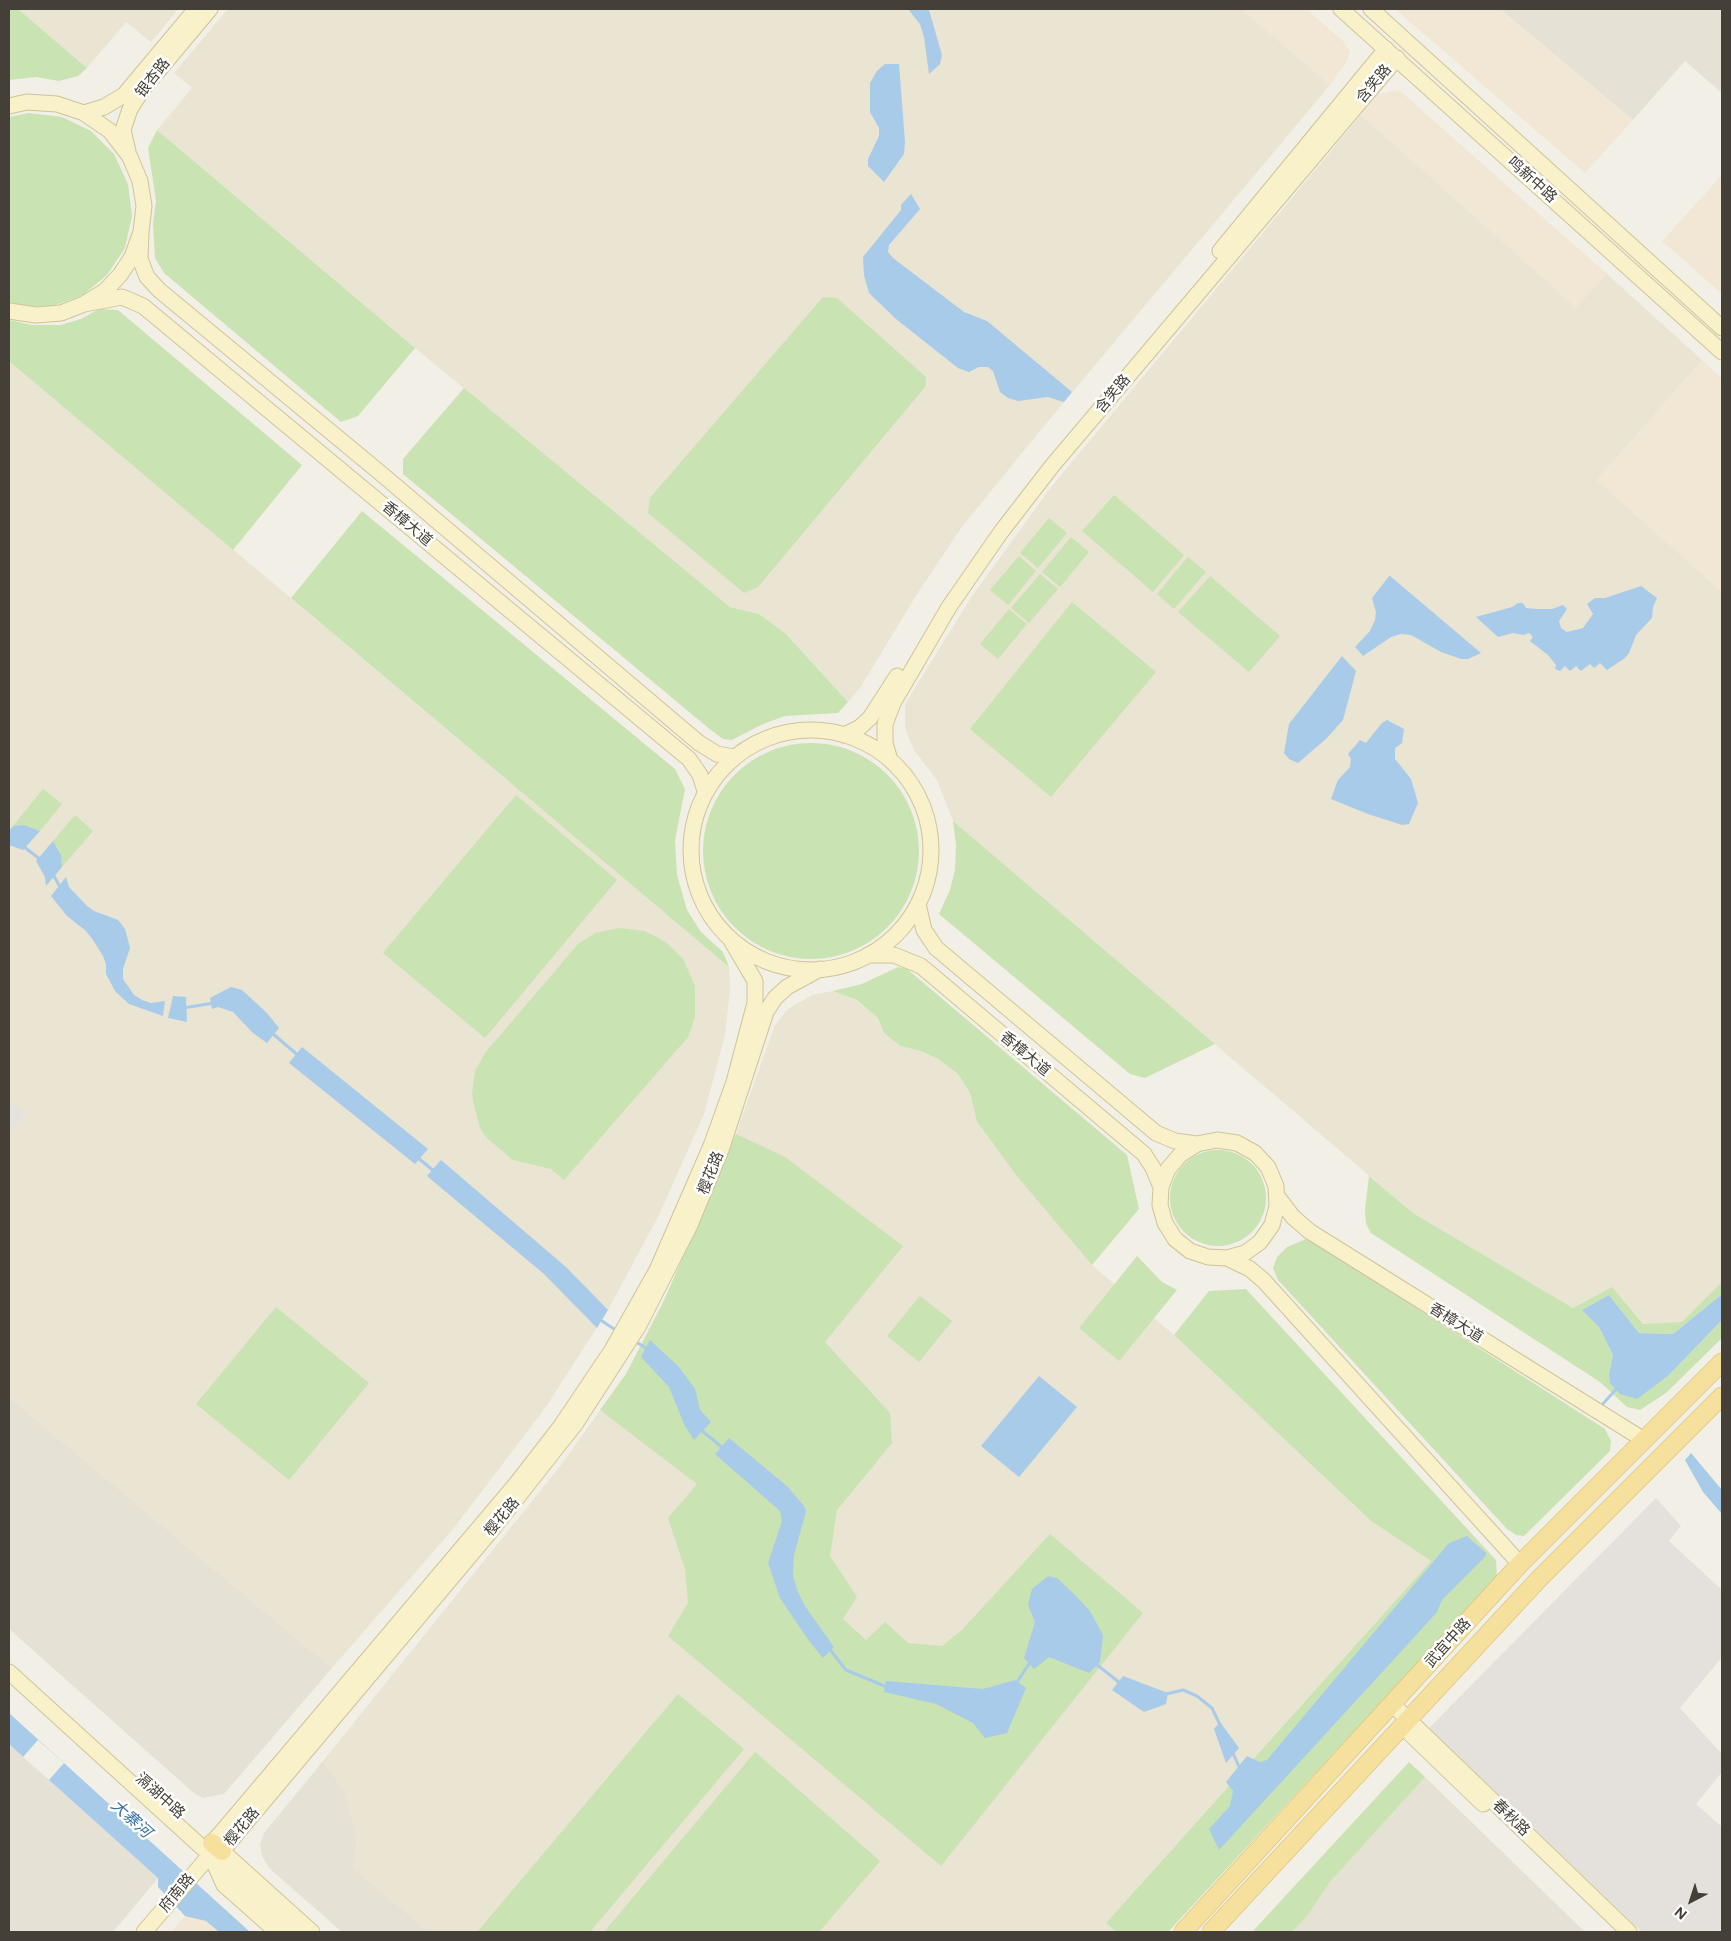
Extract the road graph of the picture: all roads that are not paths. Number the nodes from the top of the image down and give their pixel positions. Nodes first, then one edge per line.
1 (196, 9) edge
2 (210, 9) edge
3 (1341, 9) edge
4 (1371, 9) edge
5 (1391, 53) junction
6 (9, 106) edge
7 (84, 113) junction
8 (130, 157) junction
9 (141, 232) junction
10 (84, 304) junction
11 (10, 312) edge
12 (1722, 328) edge
13 (1722, 352) edge
14 (844, 735) junction
15 (734, 757) junction
16 (890, 760) junction
17 (705, 791) junction
18 (918, 904) junction
19 (730, 937) junction
20 (867, 956) junction
21 (820, 969) junction
22 (1197, 1144) junction
23 (1161, 1186) junction
24 (1277, 1196) junction
25 (1227, 1258) junction
26 (633, 1325) junction
27 (1722, 1362) edge
28 (1722, 1396) edge
29 (1644, 1440) junction
30 (1520, 1564) junction
31 (9, 1660) edge
32 (9, 1672) edge
33 (1392, 1704) junction
34 (1406, 1724) junction
35 (215, 1850) junction
36 (144, 1932) edge
37 (277, 1932) edge
38 (295, 1932) edge
39 (312, 1932) edge
40 (1183, 1932) edge
41 (1211, 1932) edge
42 (1614, 1932) edge
43 (1629, 1932) edge

1 - 7 street, 银杏路
2 - 8 street, 银杏路
3 - 5 street, 鸣新中路
4 - 12 street, 鸣新中路
5 - 13 street, 鸣新中路
5 - 14 street, 含笑路
5 - 16 street, 含笑路
6 - 7 street
7 - 8 street
8 - 9 street
9 - 10 street
9 - 15 street, 香樟大道
10 - 11 street
10 - 17 street, 香樟大道
14 - 15 street
14 - 16 street
15 - 17 street
16 - 18 street
17 - 19 street
18 - 20 street
18 - 22 street, 香樟大道
19 - 21 street
19 - 26 street, 樱花路
20 - 21 street
20 - 23 street, 香樟大道
21 - 26 street, 樱花路
22 - 23 street
22 - 24 street
23 - 25 street
24 - 25 street
24 - 29 street, 香樟大道
25 - 30 street
26 - 35 street, 樱花路
27 - 29 main road, 武宜中路
28 - 34 main road, 武宜中路
29 - 30 main road, 武宜中路
30 - 33 main road, 武宜中路
31 - 35 street, 滆湖中路
32 - 35 street, 滆湖中路
33 - 34 street, 春秋路
33 - 40 main road, 武宜中路
34 - 41 main road, 武宜中路
34 - 42 street, 春秋路
34 - 43 street, 春秋路
35 - 36 street, 府南路
35 - 37 street
35 - 38 street, 滆湖中路
35 - 39 street, 滆湖中路

